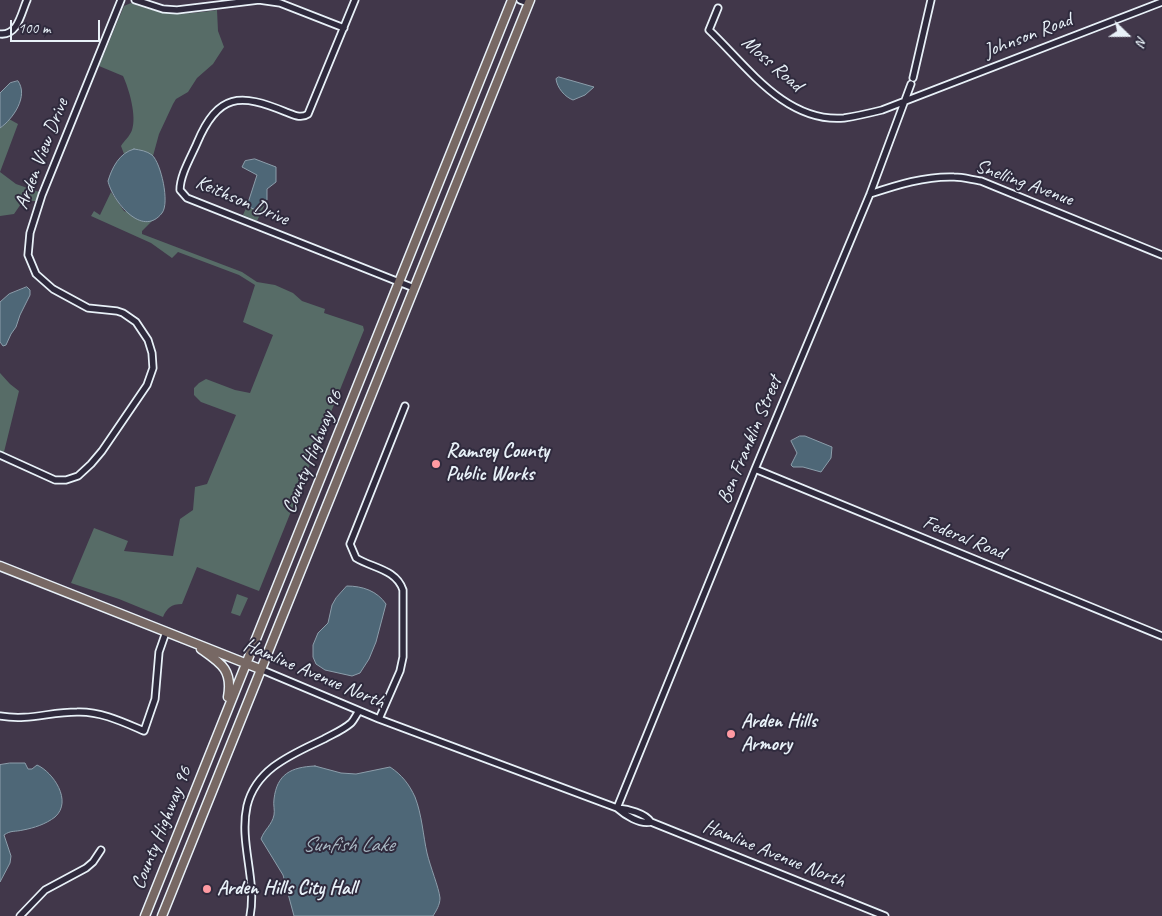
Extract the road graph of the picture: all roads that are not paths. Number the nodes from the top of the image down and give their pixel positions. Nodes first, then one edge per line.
1 (27, 0) edge
2 (121, 0) edge
3 (135, 0) edge
4 (355, 0) edge
5 (512, 0) edge
6 (520, 0) edge
7 (931, 0) edge
8 (529, 2) edge
9 (1162, 2) edge
10 (718, 8) dead end
11 (344, 28) junction
12 (0, 34) edge
13 (905, 101) junction
14 (870, 194) junction
15 (1162, 254) edge
16 (399, 282) junction
17 (414, 288) junction
18 (405, 406) dead end
19 (0, 455) edge
20 (754, 469) junction
21 (0, 566) edge
22 (166, 632) junction
23 (1162, 636) edge
24 (184, 639) junction
25 (245, 663) junction
26 (260, 669) junction
27 (359, 711) junction
28 (0, 716) edge
29 (379, 719) junction
30 (222, 720) junction
31 (617, 808) junction
32 (100, 850) dead end
33 (20, 916) edge
34 (145, 916) edge
35 (162, 916) edge
36 (250, 916) edge
37 (885, 916) edge

1 - 12 street
2 - 19 street, Arden View Drive
3 - 11 street
4 - 11 street, Keithson Drive
5 - 16 main road, County Highway 96
6 - 8 street
7 - 13 street, Ben Franklin Street
8 - 17 main road, County Highway 96
9 - 13 street, Johnson Road
10 - 13 street, Moss Road
11 - 16 street, Keithson Drive
13 - 14 street, Ben Franklin Street
14 - 15 street, Snelling Avenue
14 - 20 street, Ben Franklin Street
16 - 17 street, Keithson Drive
16 - 25 main road, County Highway 96
17 - 26 main road, County Highway 96
18 - 29 street
20 - 23 street, Federal Road
20 - 31 street, Ben Franklin Street
21 - 22 main road, Hamline Avenue North
22 - 24 main road, Hamline Avenue North
22 - 28 street
24 - 25 main road, Hamline Avenue North
24 - 30 main road
25 - 26 main road, Hamline Avenue North
25 - 30 main road, County Highway 96
26 - 27 street, Hamline Avenue North
26 - 35 main road, County Highway 96
27 - 29 street, Hamline Avenue North
27 - 36 street
29 - 31 street, Hamline Avenue North
30 - 34 main road, County Highway 96
31 - 37 street, Hamline Avenue North
32 - 33 street

